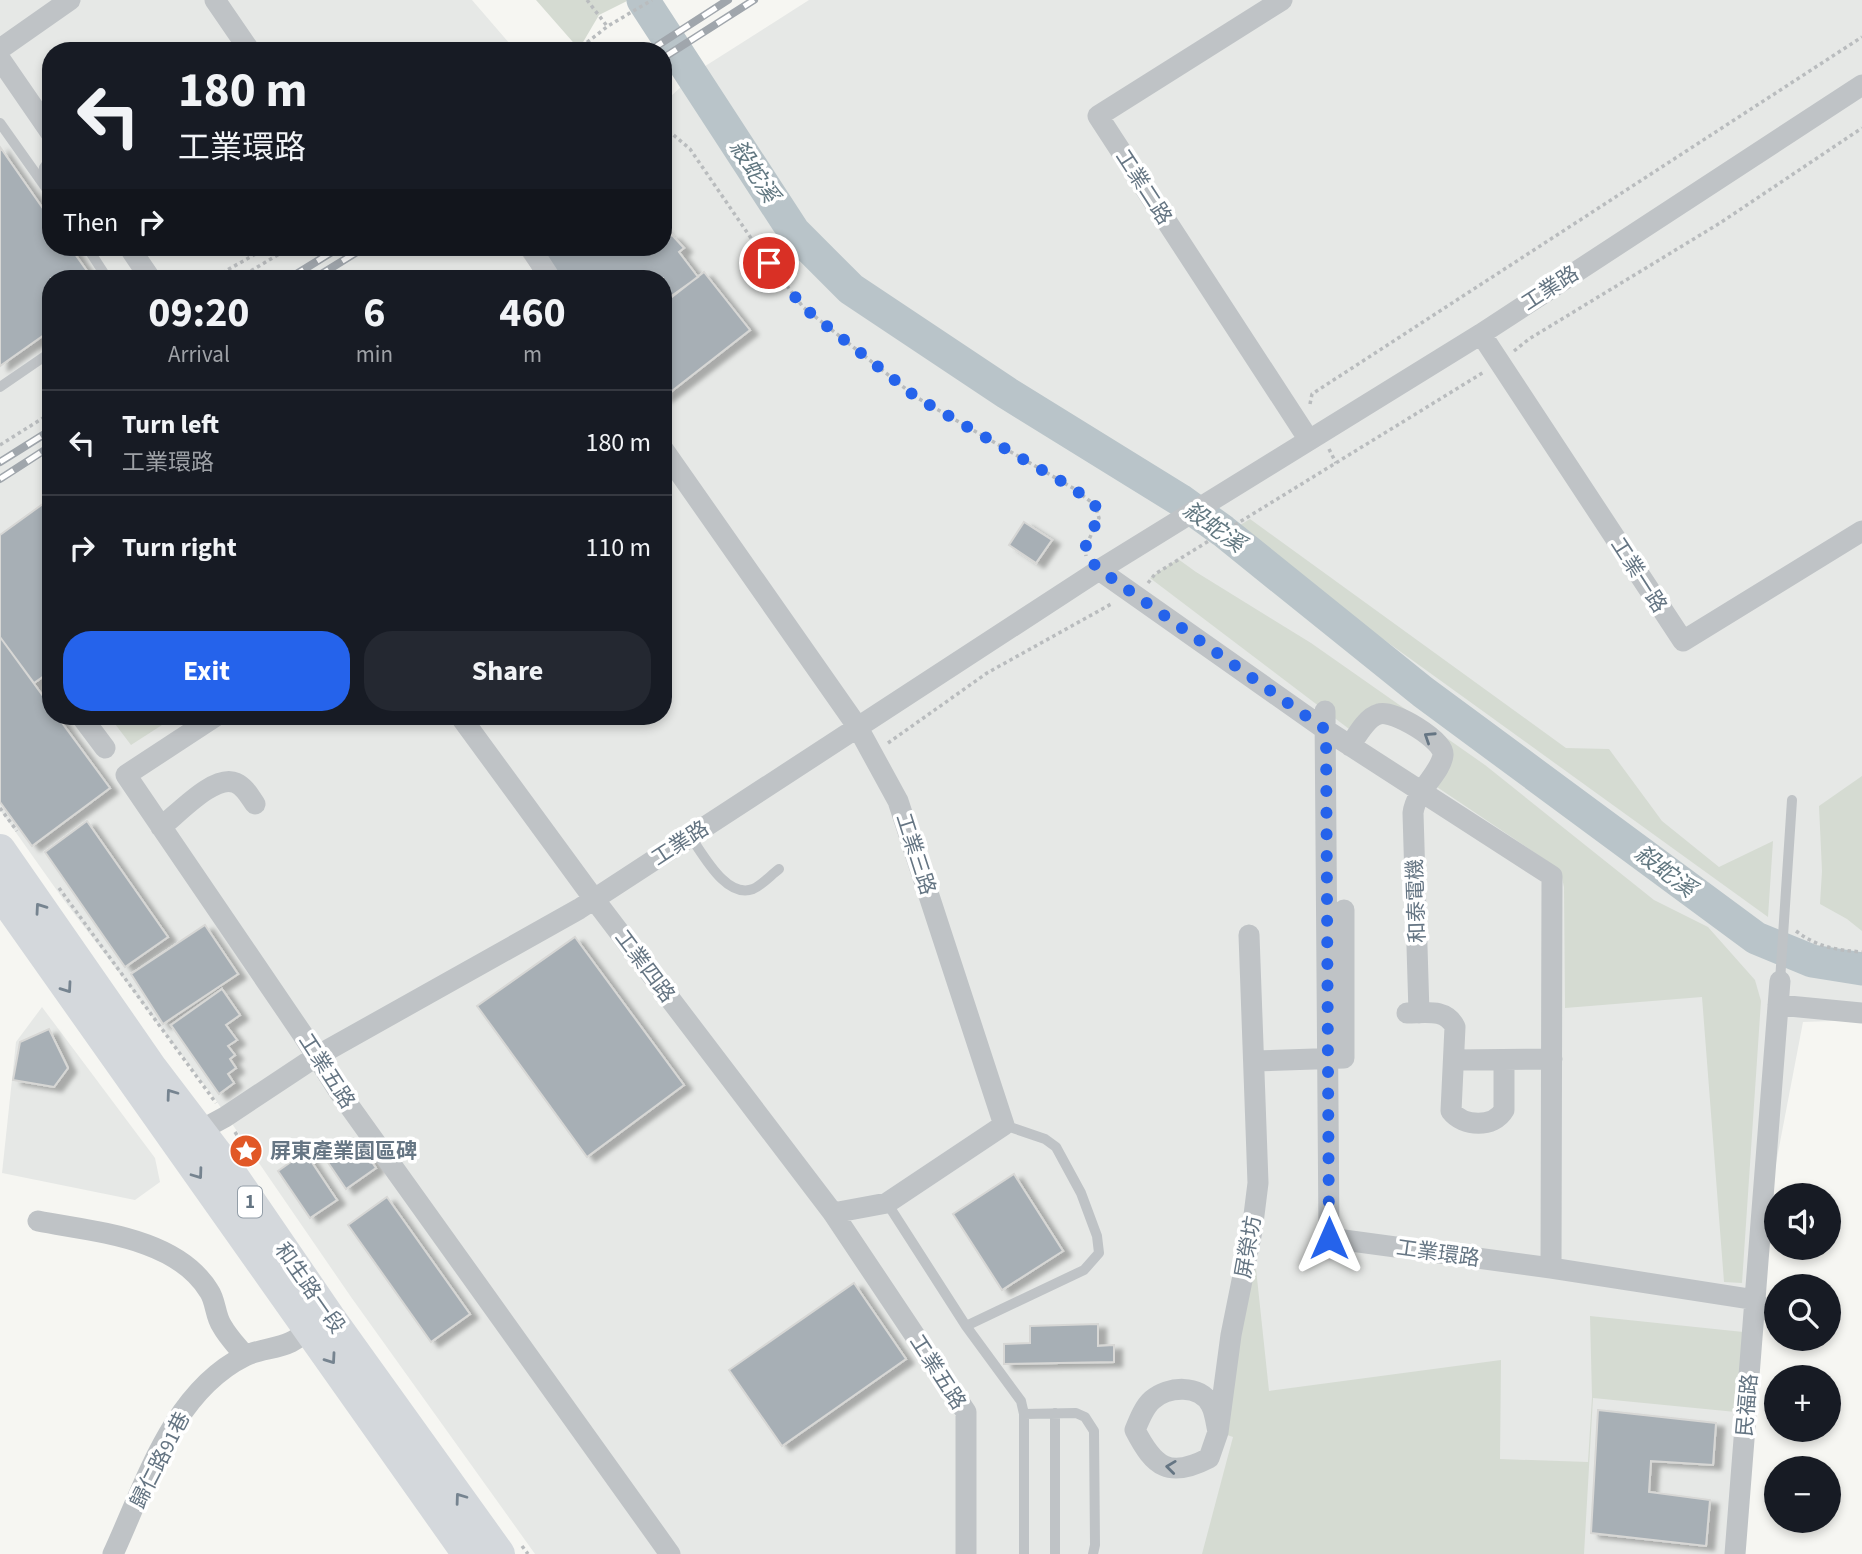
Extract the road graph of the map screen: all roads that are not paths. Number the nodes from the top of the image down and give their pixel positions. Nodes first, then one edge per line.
1 (70, 0) edge
2 (216, 0) edge
3 (1282, 0) edge
4 (244, 42) edge
5 (0, 49) edge
6 (0, 59) edge
7 (1862, 85) edge
8 (42, 120) edge
9 (0, 123) edge
10 (42, 182) edge
11 (1481, 334) junction
12 (42, 358) edge
13 (0, 387) edge
14 (1315, 436) junction
15 (672, 462) edge
16 (1862, 531) edge
17 (1100, 570) junction
18 (1326, 721) junction
19 (88, 725) edge
20 (202, 725) edge
21 (467, 725) edge
22 (857, 726) junction
23 (1350, 746) junction
24 (105, 748) dead end
25 (1421, 792) junction
26 (1792, 800) dead end
27 (255, 804) dead end
28 (161, 827) junction
29 (690, 836) junction
30 (0, 850) edge
31 (779, 869) dead end
32 (0, 892) edge
33 (594, 899) junction
34 (1344, 910) dead end
35 (1249, 934) dead end
36 (1780, 981) joint
37 (1778, 1005) junction
38 (1862, 1013) edge
39 (317, 1056) junction
40 (1328, 1058) junction
41 (1552, 1059) junction
42 (1455, 1060) junction
43 (1504, 1060) junction
44 (1254, 1061) junction
45 (1004, 1125) junction
46 (187, 1138) junction
47 (887, 1203) junction
48 (833, 1213) junction
49 (38, 1222) dead end
50 (1551, 1268) junction
51 (1756, 1300) junction
52 (319, 1323) junction
53 (966, 1326) junction
54 (245, 1356) junction
55 (1055, 1413) junction
56 (1024, 1414) junction
57 (1218, 1432) dead end
58 (113, 1554) edge
59 (468, 1554) edge
60 (499, 1554) edge
61 (670, 1554) edge
62 (967, 1554) edge
63 (1024, 1554) edge
64 (1055, 1554) edge
65 (1094, 1554) edge
66 (1735, 1554) edge

1 - 5 street
2 - 4 street
3 - 14 street, 工業二路
6 - 8 street
7 - 11 street, 工業路
9 - 10 lane
11 - 14 street, 工業路
11 - 16 street, 工業一路
12 - 13 lane
14 - 17 street, 工業路
15 - 22 street, 工業三路
17 - 18 street
17 - 22 street, 工業路
18 - 23 street
18 - 40 street, 工業環路
19 - 24 street
20 - 28 street, 工業五路
21 - 33 street, 工業四路
22 - 29 street, 工業路
22 - 45 street, 工業三路
23 - 25 street
25 -> 23 street
25 - 41 street
25 - 42 street, 和泰電機
26 - 36 lane
27 - 28 street
28 - 39 street, 工業五路
29 - 31 lane
29 - 33 street, 工業路
46 -> 30 main road, 和生路一段 / 1
32 -> 46 main road, 和生路一段 / 1
33 - 39 street, 工業路
33 - 48 street, 工業四路
34 - 40 street
35 - 44 street, 屏榮坊
36 - 37 street, 民福路
37 - 38 street
37 - 51 street, 民福路
39 - 46 street, 工業路
39 - 61 street, 工業五路
40 - 44 street
40 - 50 street, 工業環路
41 - 43 street
41 - 50 street
42 - 43 street
42 - 43 street, 和泰電機
44 - 57 street, 屏榮坊
45 - 47 street
45 - 53 lane
46 - 52 main road, 和生路一段 / 1
47 - 48 street
47 - 53 lane
48 - 62 street, 工業五路
49 - 54 street
50 - 51 street, 工業環路
51 - 66 street, 民福路
52 - 54 street, 歸仁路91巷
52 -> 59 main road, 和生路一段 / 1
60 -> 52 main road, 和生路一段 / 1
53 - 56 lane
54 - 58 street, 歸仁路91巷
55 - 56 lane
55 - 64 lane
55 - 65 lane
56 - 63 lane

